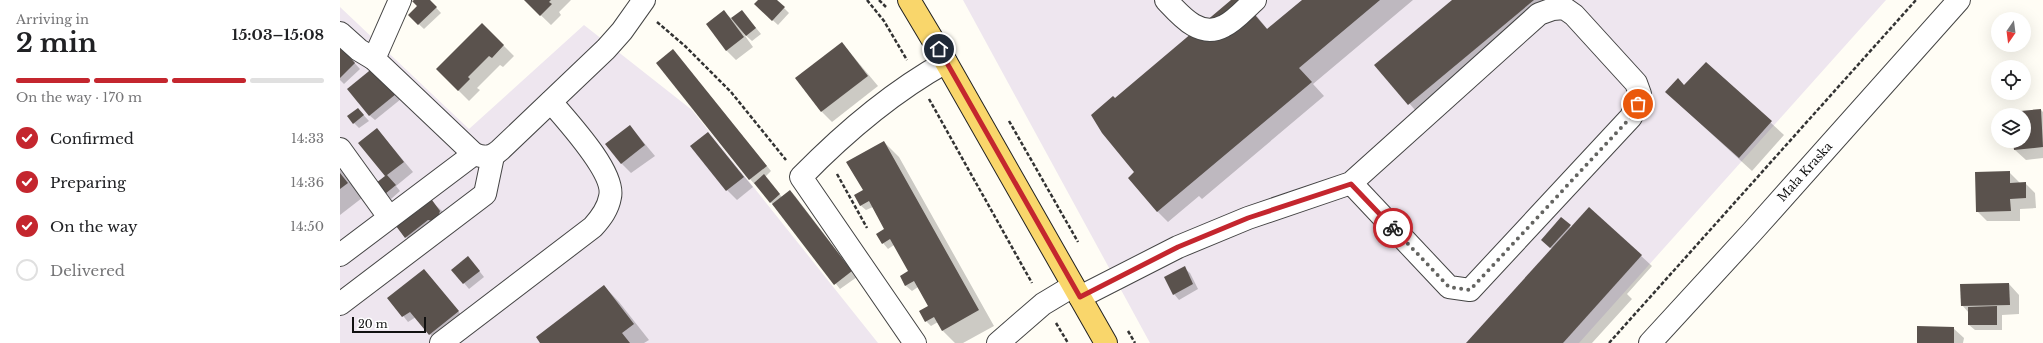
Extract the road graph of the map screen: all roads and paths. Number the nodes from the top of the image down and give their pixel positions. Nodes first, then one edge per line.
1 (400, 0) edge
2 (867, 0) edge
3 (909, 0) edge
4 (1166, 0) edge
5 (1255, 0) edge
6 (1916, 0) edge
7 (1959, 0) edge
8 (642, 4) edge
9 (340, 33) edge
10 (374, 59) junction
11 (946, 62) junction
12 (917, 78) junction
13 (551, 102) junction
14 (340, 149) edge
15 (484, 155) junction
16 (800, 177) junction
17 (1351, 184) junction
18 (390, 217) junction
19 (340, 255) edge
20 (1077, 292) junction
21 (340, 304) edge
22 (1043, 304) junction
23 (442, 343) edge
24 (915, 343) edge
25 (998, 343) edge
26 (1068, 343) edge
27 (1106, 343) edge
28 (1609, 343) edge
29 (1650, 343) edge

1 - 10 street
2 - 12 path
3 - 11 main road
4 - 5 street
6 - 28 path
7 - 29 street, Mała Kraska
8 - 13 street
8 - 16 path
9 - 10 street
10 - 15 street
11 - 12 street
11 - 20 main road
12 - 16 street
12 - 22 path
13 - 15 street
13 - 23 street
14 - 18 street
15 - 18 street
15 - 21 street
16 - 24 street
17 - 17 street
17 - 20 street
18 - 19 street
20 - 22 street
20 - 27 main road
22 - 25 street
22 - 26 path

